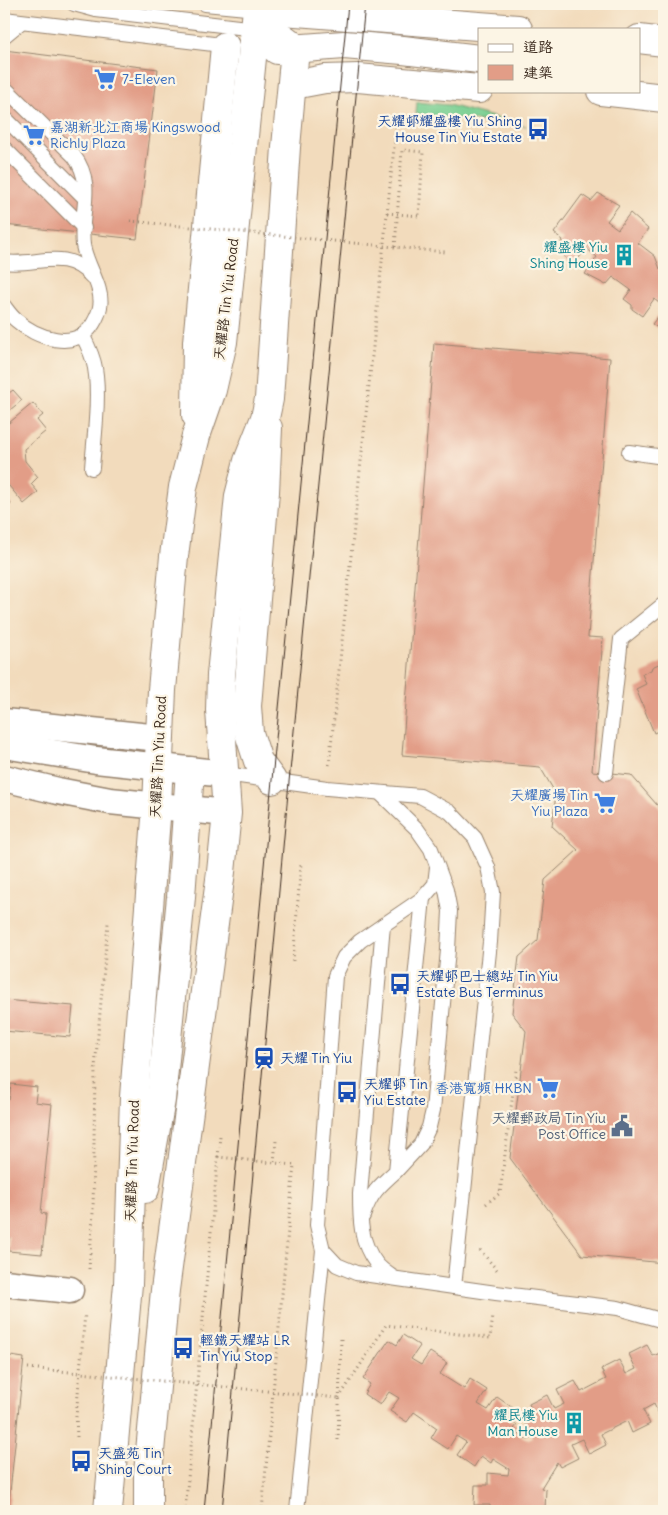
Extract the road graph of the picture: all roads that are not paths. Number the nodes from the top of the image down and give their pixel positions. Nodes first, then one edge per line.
1 (74, 4) edge
2 (205, 4) edge
3 (4, 19) edge
4 (21, 22) junction
5 (255, 29) junction
6 (478, 29) edge
7 (4, 36) edge
8 (640, 39) edge
9 (664, 42) edge
10 (225, 46) junction
11 (295, 49) junction
12 (478, 59) edge
13 (293, 84) junction
14 (4, 87) edge
15 (478, 89) edge
16 (610, 92) edge
17 (664, 98) edge
18 (4, 117) edge
19 (4, 148) edge
20 (86, 198) junction
21 (84, 228) junction
22 (4, 262) edge
23 (94, 279) junction
24 (4, 306) edge
25 (82, 336) junction
26 (269, 398) junction
27 (196, 436) junction
28 (629, 452) dead end
29 (664, 457) edge
30 (92, 468) dead end
31 (664, 604) edge
32 (4, 722) edge
33 (160, 738) junction
34 (4, 744) edge
35 (159, 767) junction
36 (190, 771) junction
37 (606, 772) dead end
38 (226, 774) junction
39 (4, 778) edge
40 (272, 780) junction
41 (380, 793) junction
42 (157, 806) junction
43 (188, 809) junction
44 (227, 813) junction
45 (437, 868) junction
46 (423, 898) junction
47 (383, 925) junction
48 (396, 1171) junction
49 (360, 1225) junction
50 (323, 1250) junction
51 (395, 1279) junction
52 (4, 1283) edge
53 (128, 1284) junction
54 (454, 1286) junction
55 (78, 1300) road end
56 (664, 1321) edge
57 (108, 1511) edge
58 (148, 1511) edge
59 (297, 1511) edge

1 - 5 lane
2 - 5 lane
3 - 4 lane
4 - 7 lane
4 - 10 lane
5 - 6 main road
5 - 10 lane
5 - 11 main road
5 - 27 main road, 天耀路 Tin Yiu Road
8 - 9 main road
10 - 27 main road
11 - 12 main road
11 - 13 main road
13 - 15 main road
13 - 26 main road
14 - 20 lane
16 - 17 main road
18 - 20 lane
19 - 21 lane
20 - 21 lane
21 - 23 lane
22 - 23 lane
23 - 25 lane
24 - 25 lane
25 - 30 lane
26 - 38 main road
26 - 40 main road
27 - 33 main road, 天耀路 Tin Yiu Road
28 - 29 lane
31 - 37 lane
32 - 33 street
33 - 35 main road, 天耀路 Tin Yiu Road
34 - 35 street
35 - 36 street
35 - 42 main road, 天耀路 Tin Yiu Road
36 - 38 street
36 - 43 main road
38 - 40 lane
38 - 44 main road
39 - 42 street
40 - 41 lane
41 - 45 lane
41 - 54 lane
42 - 43 street
42 - 53 main road, 天耀路 Tin Yiu Road
43 - 44 street
43 - 53 main road
44 - 58 main road
45 - 46 lane
45 - 48 lane
46 - 47 lane
46 - 48 lane
47 - 49 lane
47 - 50 lane
48 - 49 lane
49 - 51 lane
50 - 51 lane
50 - 59 lane
51 - 54 lane
52 - 55 street
53 - 57 main road, 天耀路 Tin Yiu Road
54 - 56 lane

